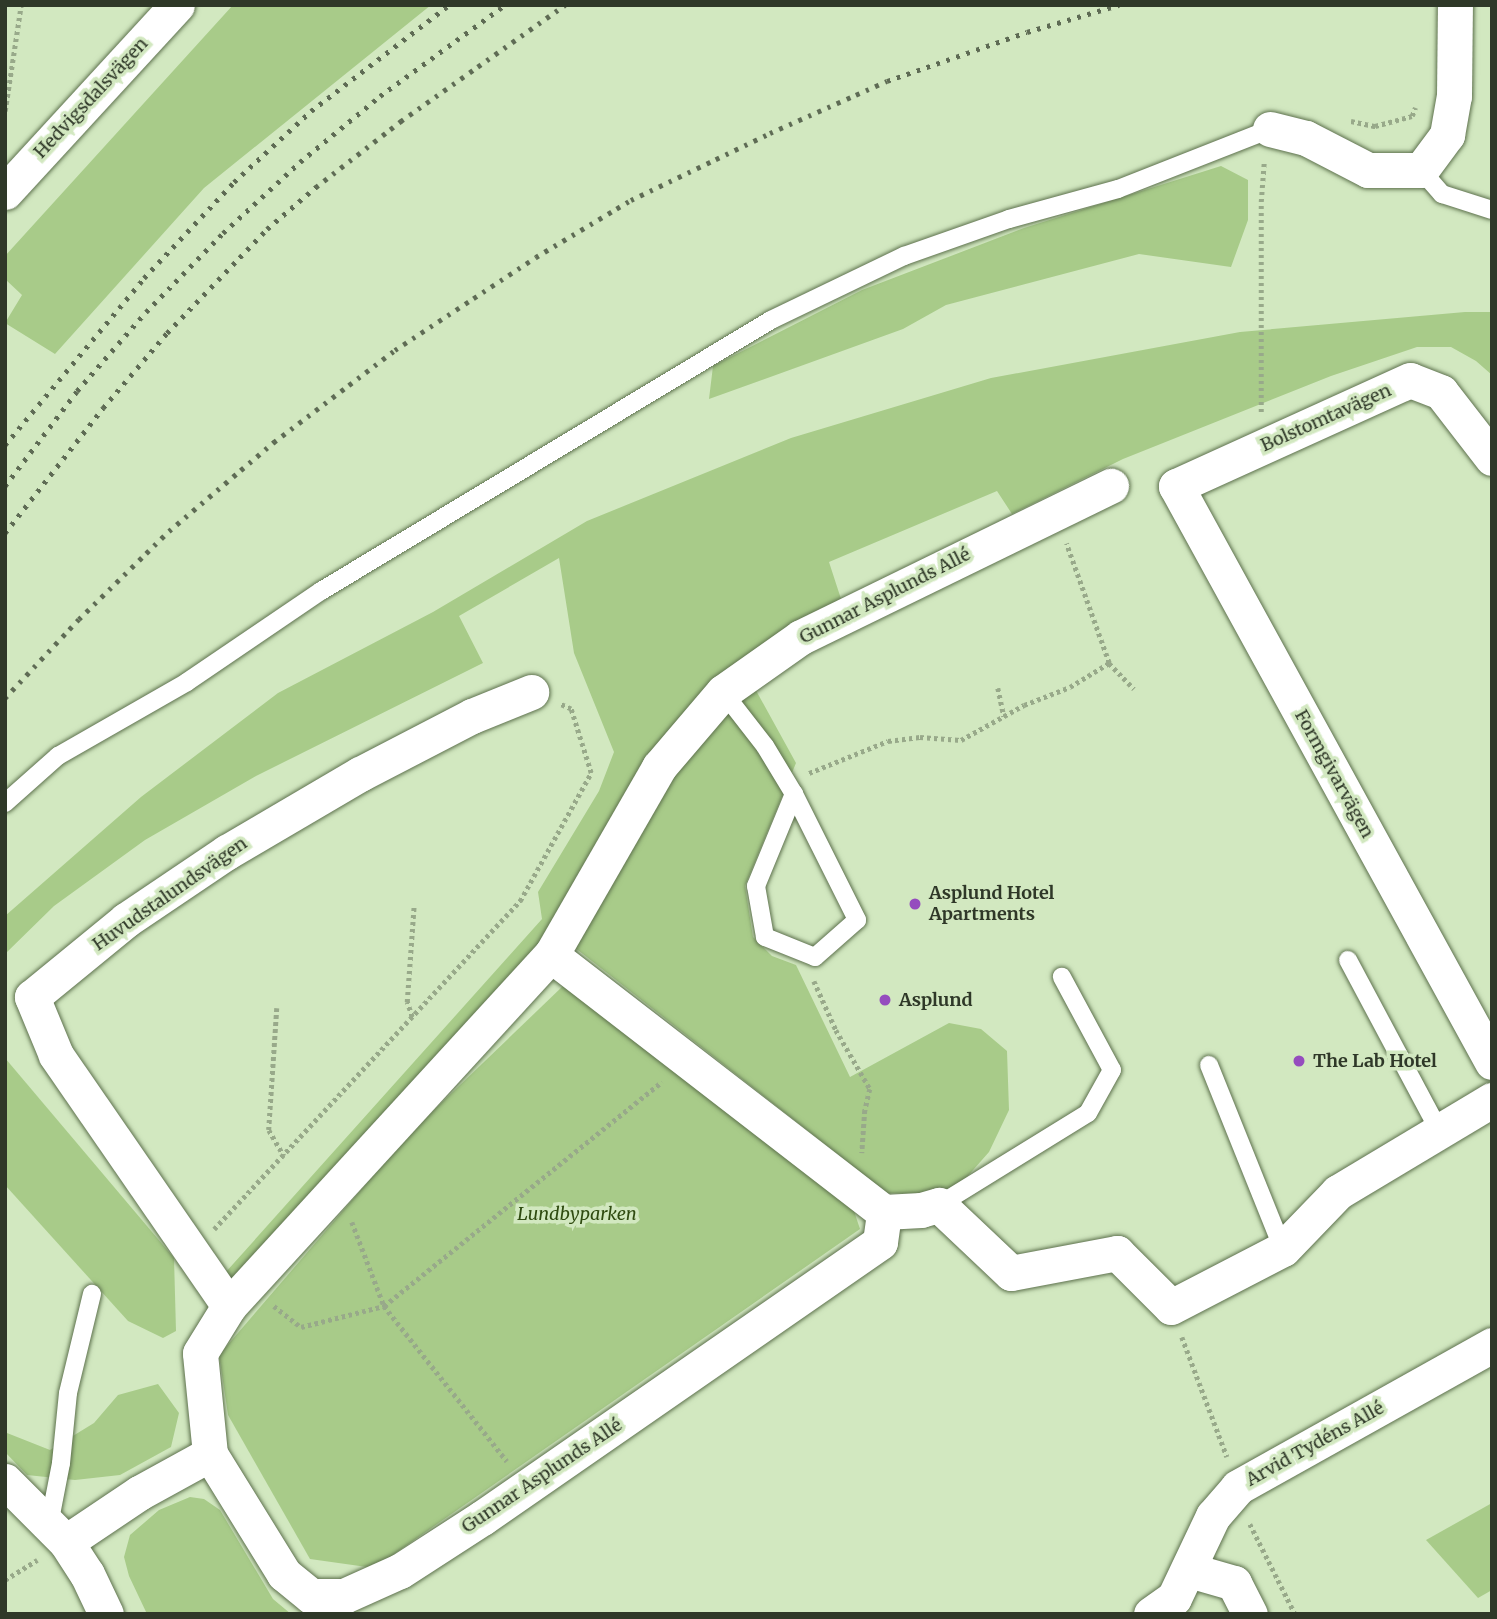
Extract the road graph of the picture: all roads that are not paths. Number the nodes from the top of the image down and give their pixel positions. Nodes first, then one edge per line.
1 (177, 5) edge
2 (1455, 5) edge
3 (1270, 129) joint
4 (1421, 170) junction
5 (5, 191) edge
6 (1492, 210) edge
7 (1492, 458) edge
8 (1111, 486) dead end
9 (1176, 486) joint
10 (531, 692) road end
11 (723, 692) junction
12 (797, 785) junction
13 (5, 803) edge
14 (551, 955) junction
15 (1348, 960) dead end
16 (1062, 977) dead end
17 (1492, 1062) edge
18 (1209, 1065) dead end
19 (1492, 1100) edge
20 (1440, 1132) junction
21 (872, 1202) junction
22 (939, 1205) junction
23 (1283, 1249) junction
24 (92, 1294) dead end
25 (229, 1306) junction
26 (1492, 1345) edge
27 (210, 1454) junction
28 (5, 1481) edge
29 (57, 1534) junction
30 (1189, 1570) junction
31 (106, 1614) edge
32 (1151, 1614) edge
33 (1250, 1614) edge

1 - 5 street, Hedvigsdalsvägen
2 - 4 street
3 - 4 street
3 - 13 lane
4 - 6 lane
7 - 9 street, Bolstomtavägen
8 - 11 street, Gunnar Asplunds Allé
9 - 17 street, Formgivarvägen
10 - 25 street, Huvudstalundsvägen
11 - 12 lane
11 - 14 street, Gunnar Asplunds Allé
12 - 12 lane
14 - 21 street
14 - 25 street, Gunnar Asplunds Allé
15 - 20 lane
16 - 22 lane
18 - 23 lane
19 - 20 street
20 - 23 street
21 - 22 street
21 - 27 street, Gunnar Asplunds Allé
22 - 23 street
24 - 29 lane
25 - 27 street, Gunnar Asplunds Allé
26 - 30 street, Arvid Tydéns Allé
27 - 29 street
28 - 29 street
29 - 31 street
30 - 32 street, Arvid Tydéns Allé
30 - 33 street

